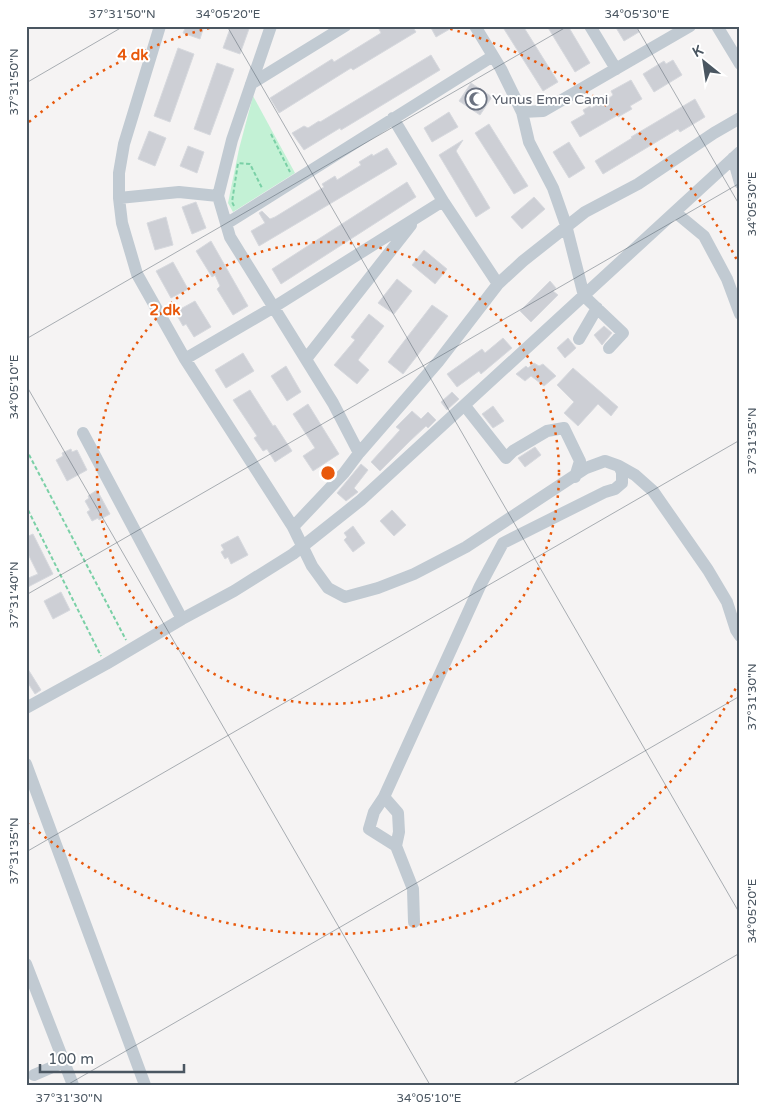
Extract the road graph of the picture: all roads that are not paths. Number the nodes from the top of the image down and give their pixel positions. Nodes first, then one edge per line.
1 (160, 26) edge
2 (270, 26) edge
3 (345, 26) edge
4 (475, 26) edge
5 (590, 26) edge
6 (690, 26) edge
7 (717, 26) edge
8 (493, 56) junction
9 (740, 64) edge
10 (616, 69) junction
11 (251, 84) junction
12 (522, 112) junction
13 (393, 118) junction
14 (740, 118) edge
15 (736, 155) edge
16 (740, 183) edge
17 (218, 196) junction
18 (119, 198) junction
19 (442, 201) junction
20 (675, 212) junction
21 (417, 217) junction
22 (226, 224) junction
23 (566, 226) junction
24 (498, 284) junction
25 (584, 296) junction
26 (274, 307) junction
27 (597, 308) junction
28 (740, 314) edge
29 (579, 339) dead end
30 (609, 348) dead end
31 (185, 359) junction
32 (306, 359) junction
33 (465, 406) junction
34 (83, 433) dead end
35 (359, 453) junction
36 (619, 466) junction
37 (575, 477) junction
38 (293, 527) junction
39 (302, 548) junction
40 (182, 619) junction
41 (740, 636) edge
42 (26, 708) edge
43 (26, 764) edge
44 (384, 797) junction
45 (396, 846) junction
46 (414, 922) dead end
47 (26, 965) edge
48 (64, 1062) junction
49 (34, 1075) dead end
50 (73, 1085) edge
51 (145, 1085) edge

1 - 18 street
2 - 11 street
3 - 11 street
4 - 8 street
5 - 10 street
6 - 10 street
7 - 9 street
8 - 12 street
8 - 13 street
10 - 12 street
11 - 17 street
12 - 23 street
13 - 19 street
13 - 22 street
14 - 23 street
15 - 16 street
15 - 20 street
17 - 18 street
17 - 22 street
18 - 31 street
19 - 21 street
19 - 24 street
20 - 25 street
20 - 28 street
21 - 26 street
21 - 32 street
22 - 26 street
23 - 24 street
23 - 25 street
24 - 35 street
25 - 27 street
25 - 33 street
26 - 31 street
26 - 32 street
27 - 29 street
27 - 30 street
31 - 38 street
32 - 35 street
33 - 37 street
33 - 39 street
34 - 40 street
35 - 38 street
36 - 37 street
36 - 41 street
36 - 44 street
37 - 39 street
38 - 39 street
39 - 40 street
40 - 42 street
43 - 51 street
44 - 45 street
44 - 45 street
45 - 46 street
47 - 48 street
48 - 49 street
48 - 50 street

